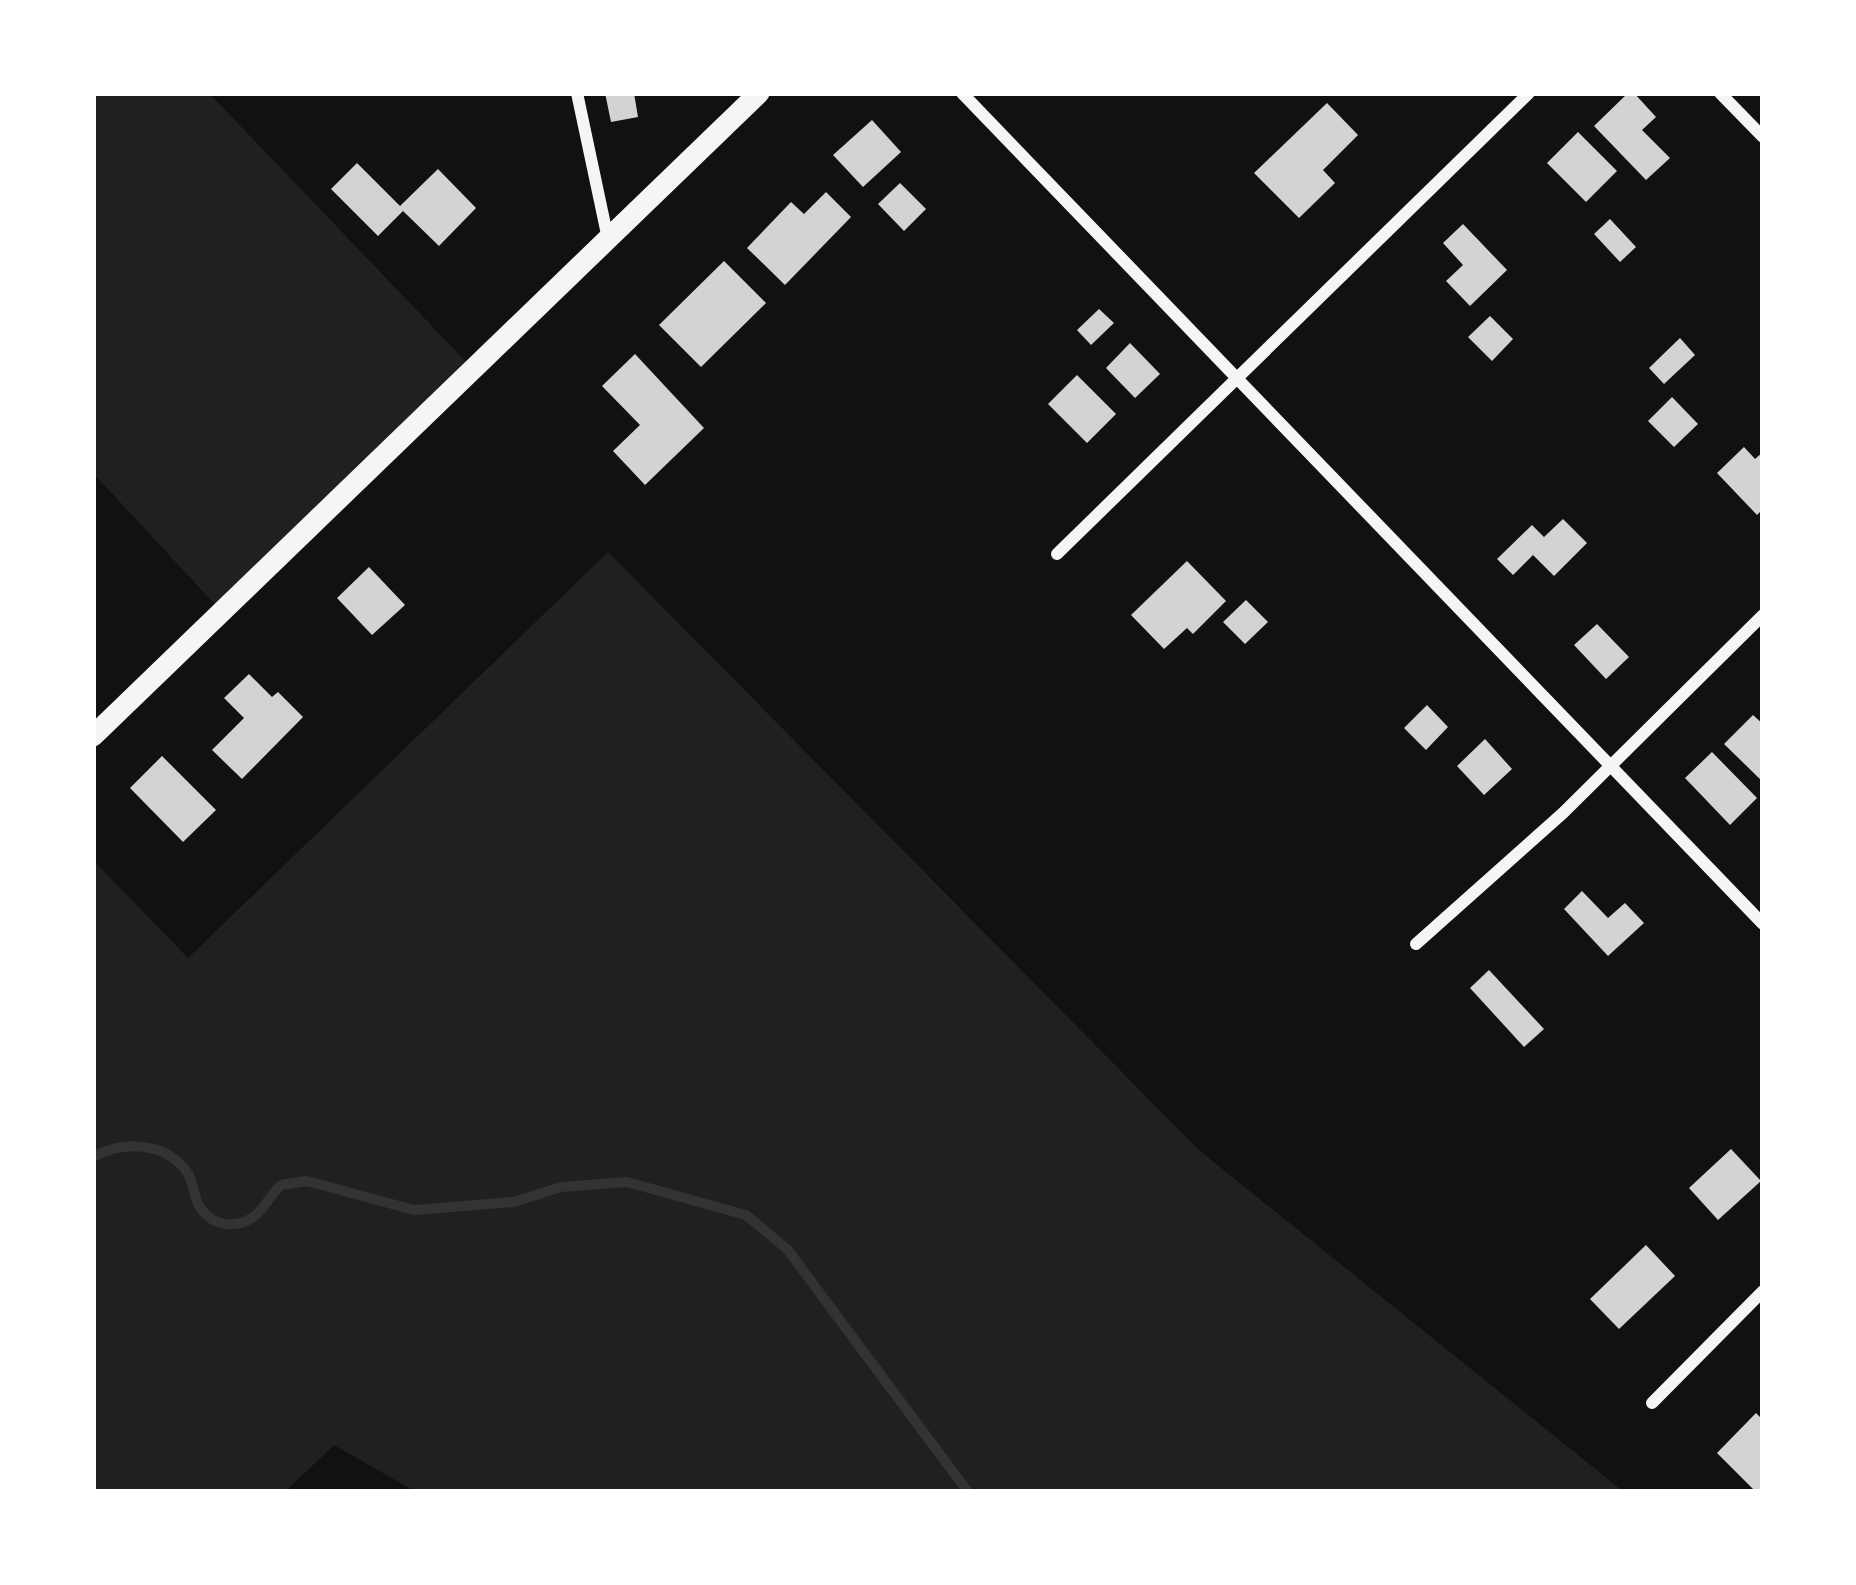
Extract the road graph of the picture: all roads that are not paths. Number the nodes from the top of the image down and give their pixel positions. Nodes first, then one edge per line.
1 (577, 93) edge
2 (759, 93) edge
3 (962, 93) edge
4 (1529, 93) edge
5 (1720, 93) edge
6 (1763, 137) edge
7 (608, 238) junction
8 (1235, 377) junction
9 (1057, 554) dead end
10 (1763, 615) edge
11 (93, 736) edge
12 (1611, 766) junction
13 (1763, 924) edge
14 (1415, 944) dead end
15 (1763, 1291) edge
16 (1652, 1403) dead end

1 - 7 street
2 - 7 street
3 - 8 street
4 - 8 street
5 - 6 street
7 - 11 street
8 - 9 street
8 - 12 street
10 - 12 street
12 - 13 street
12 - 14 street
15 - 16 street

